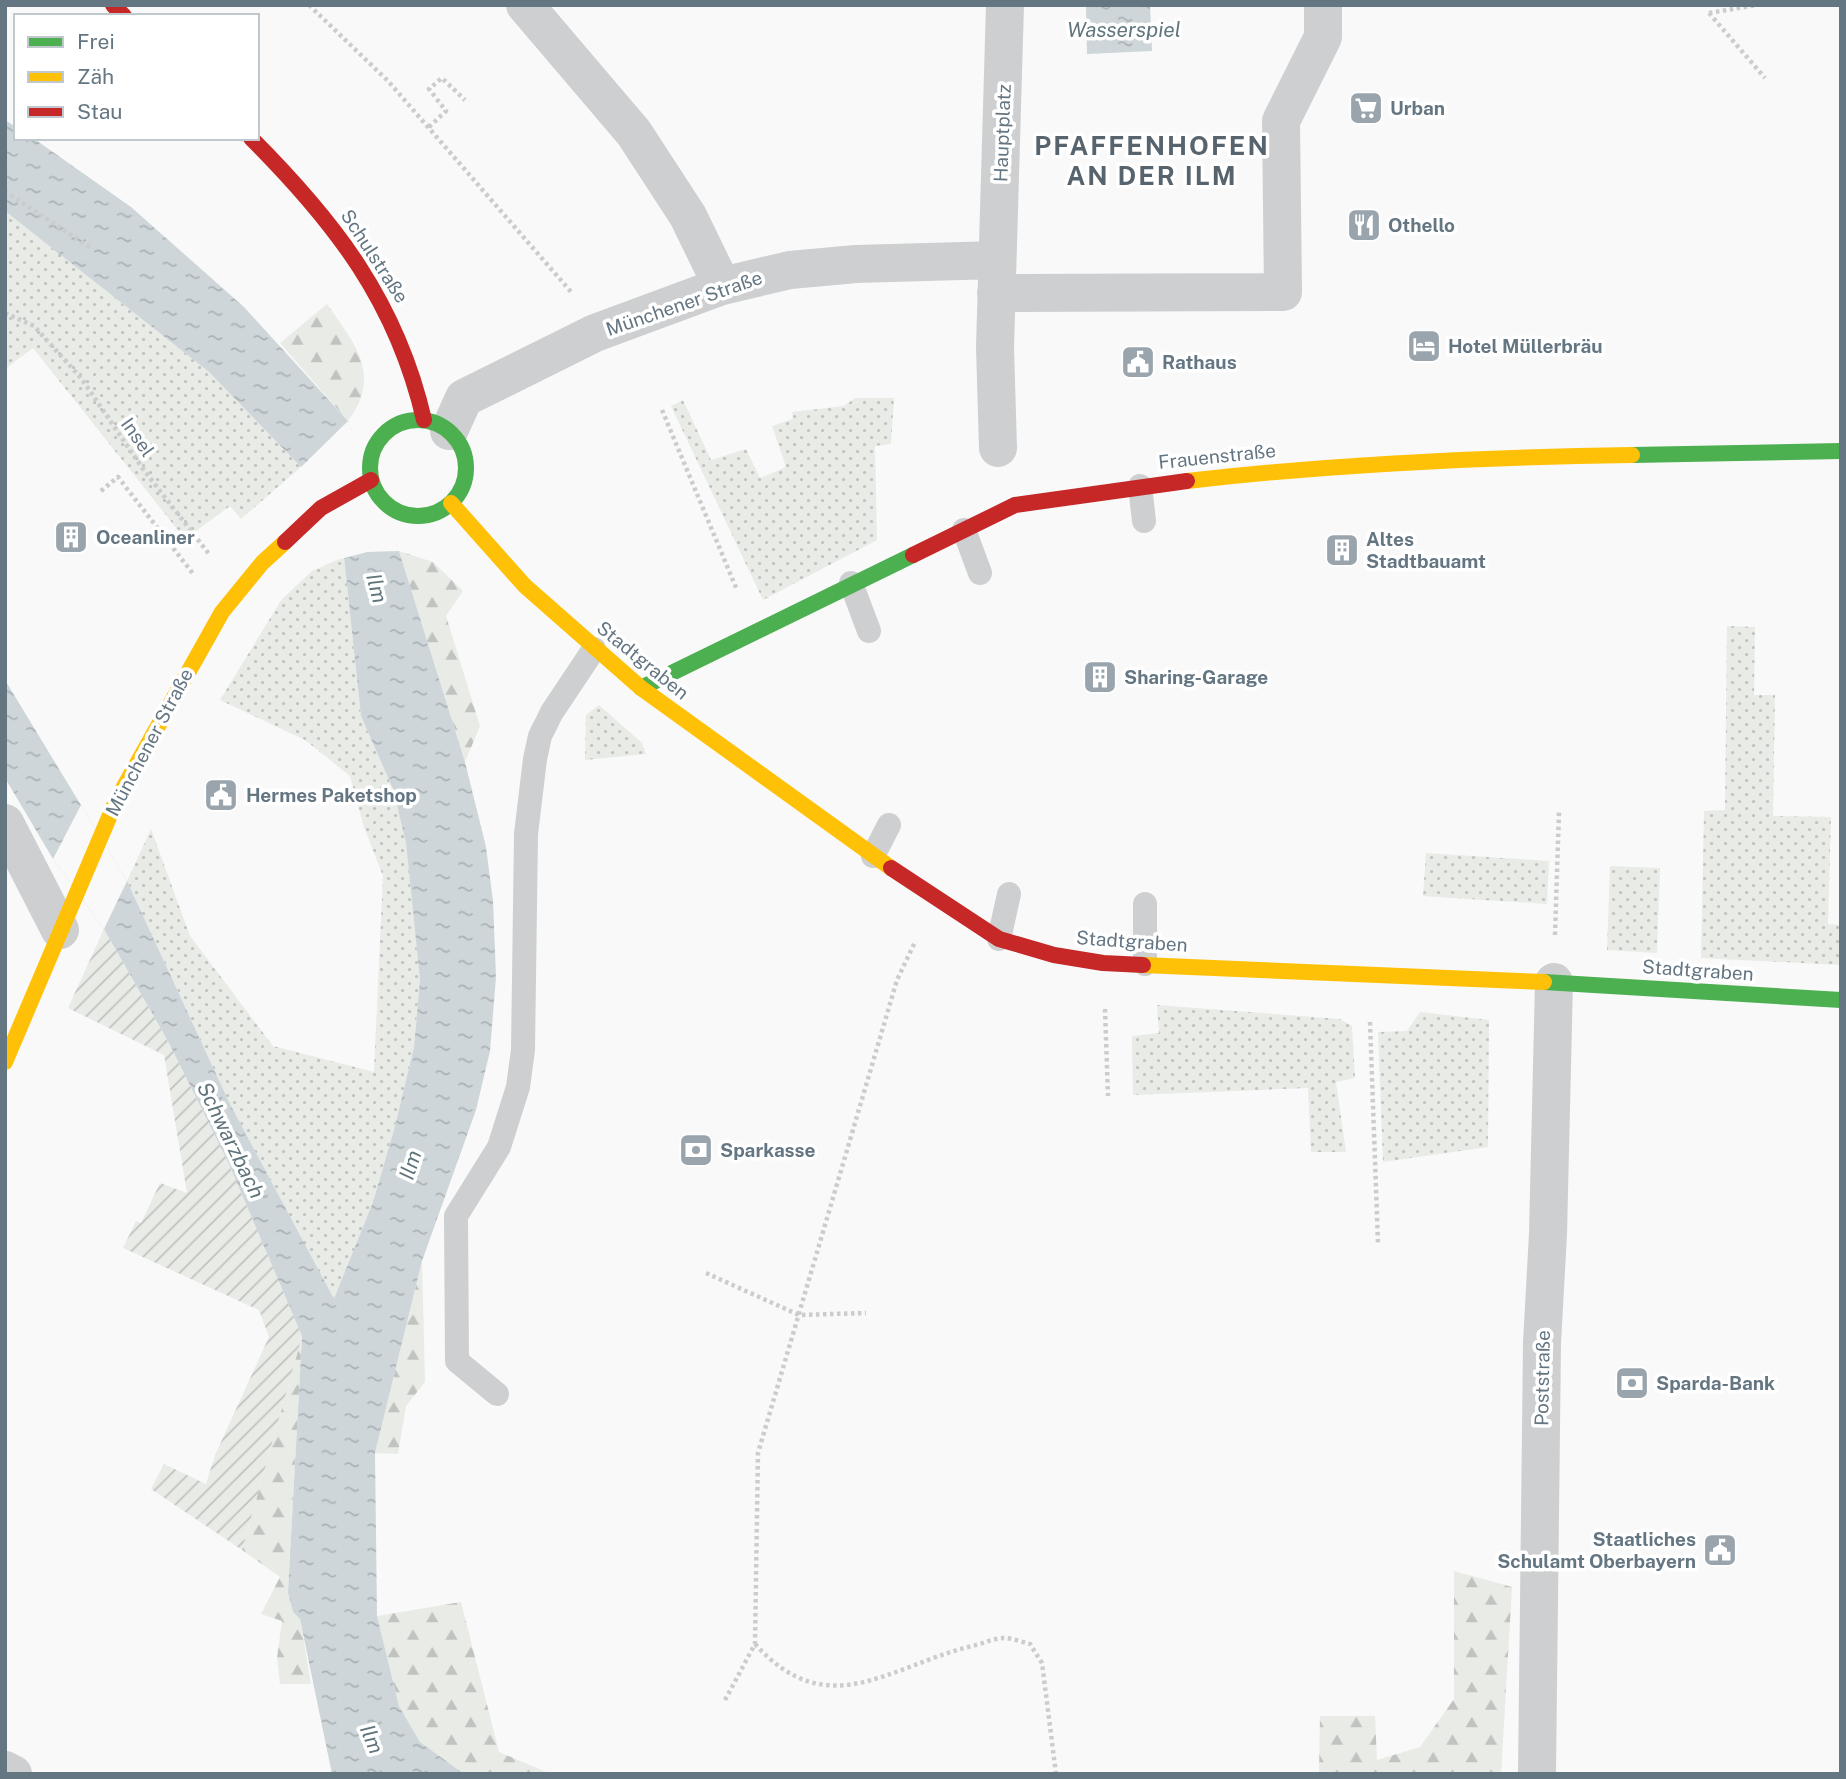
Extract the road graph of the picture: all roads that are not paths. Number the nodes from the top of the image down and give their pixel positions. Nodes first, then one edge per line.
1 (525, 5) edge
2 (1005, 5) edge
3 (1323, 5) edge
4 (253, 140) edge
5 (997, 277) junction
6 (722, 286) junction
7 (436, 426) junction
8 (998, 448) dead end
9 (1841, 451) edge
10 (371, 480) junction
11 (1140, 486) junction
12 (451, 503) junction
13 (1144, 521) dead end
14 (964, 530) junction
15 (980, 573) dead end
16 (851, 583) junction
17 (869, 631) dead end
18 (594, 649) junction
19 (641, 688) junction
20 (5, 823) edge
21 (890, 825) dead end
22 (873, 856) junction
23 (1009, 894) dead end
24 (1145, 905) dead end
25 (60, 930) junction
26 (999, 939) junction
27 (1145, 964) junction
28 (1554, 982) junction
29 (1841, 1000) edge
30 (5, 1062) edge
31 (497, 1394) dead end
32 (5, 1770) edge
33 (13, 1774) edge
34 (1537, 1774) edge

1 - 6 street
2 - 5 street, Hauptplatz
3 - 5 street, Münchener Straße
4 - 7 street, Schulstraße
5 - 6 street, Münchener Straße
5 - 8 street, Hauptplatz
6 - 7 street, Münchener Straße
7 - 10 street
7 - 12 street, Schulstraße
9 - 11 street, Frauenstraße
10 - 12 street
10 - 25 street, Münchener Straße
11 - 13 lane
11 - 14 street, Frauenstraße
12 - 18 street, Stadtgraben
14 - 15 lane
14 - 16 street, Frauenstraße
16 - 17 lane
16 - 19 street, Frauenstraße
18 - 19 street, Stadtgraben
18 - 31 lane
19 - 22 street, Stadtgraben
20 - 25 street
21 - 22 lane
22 - 26 street, Stadtgraben
23 - 26 lane
24 - 27 lane
25 - 30 street, Münchener Straße
26 - 27 street, Stadtgraben
27 - 28 street, Stadtgraben
28 - 29 street, Stadtgraben
28 - 34 street, Poststraße
32 - 33 street

